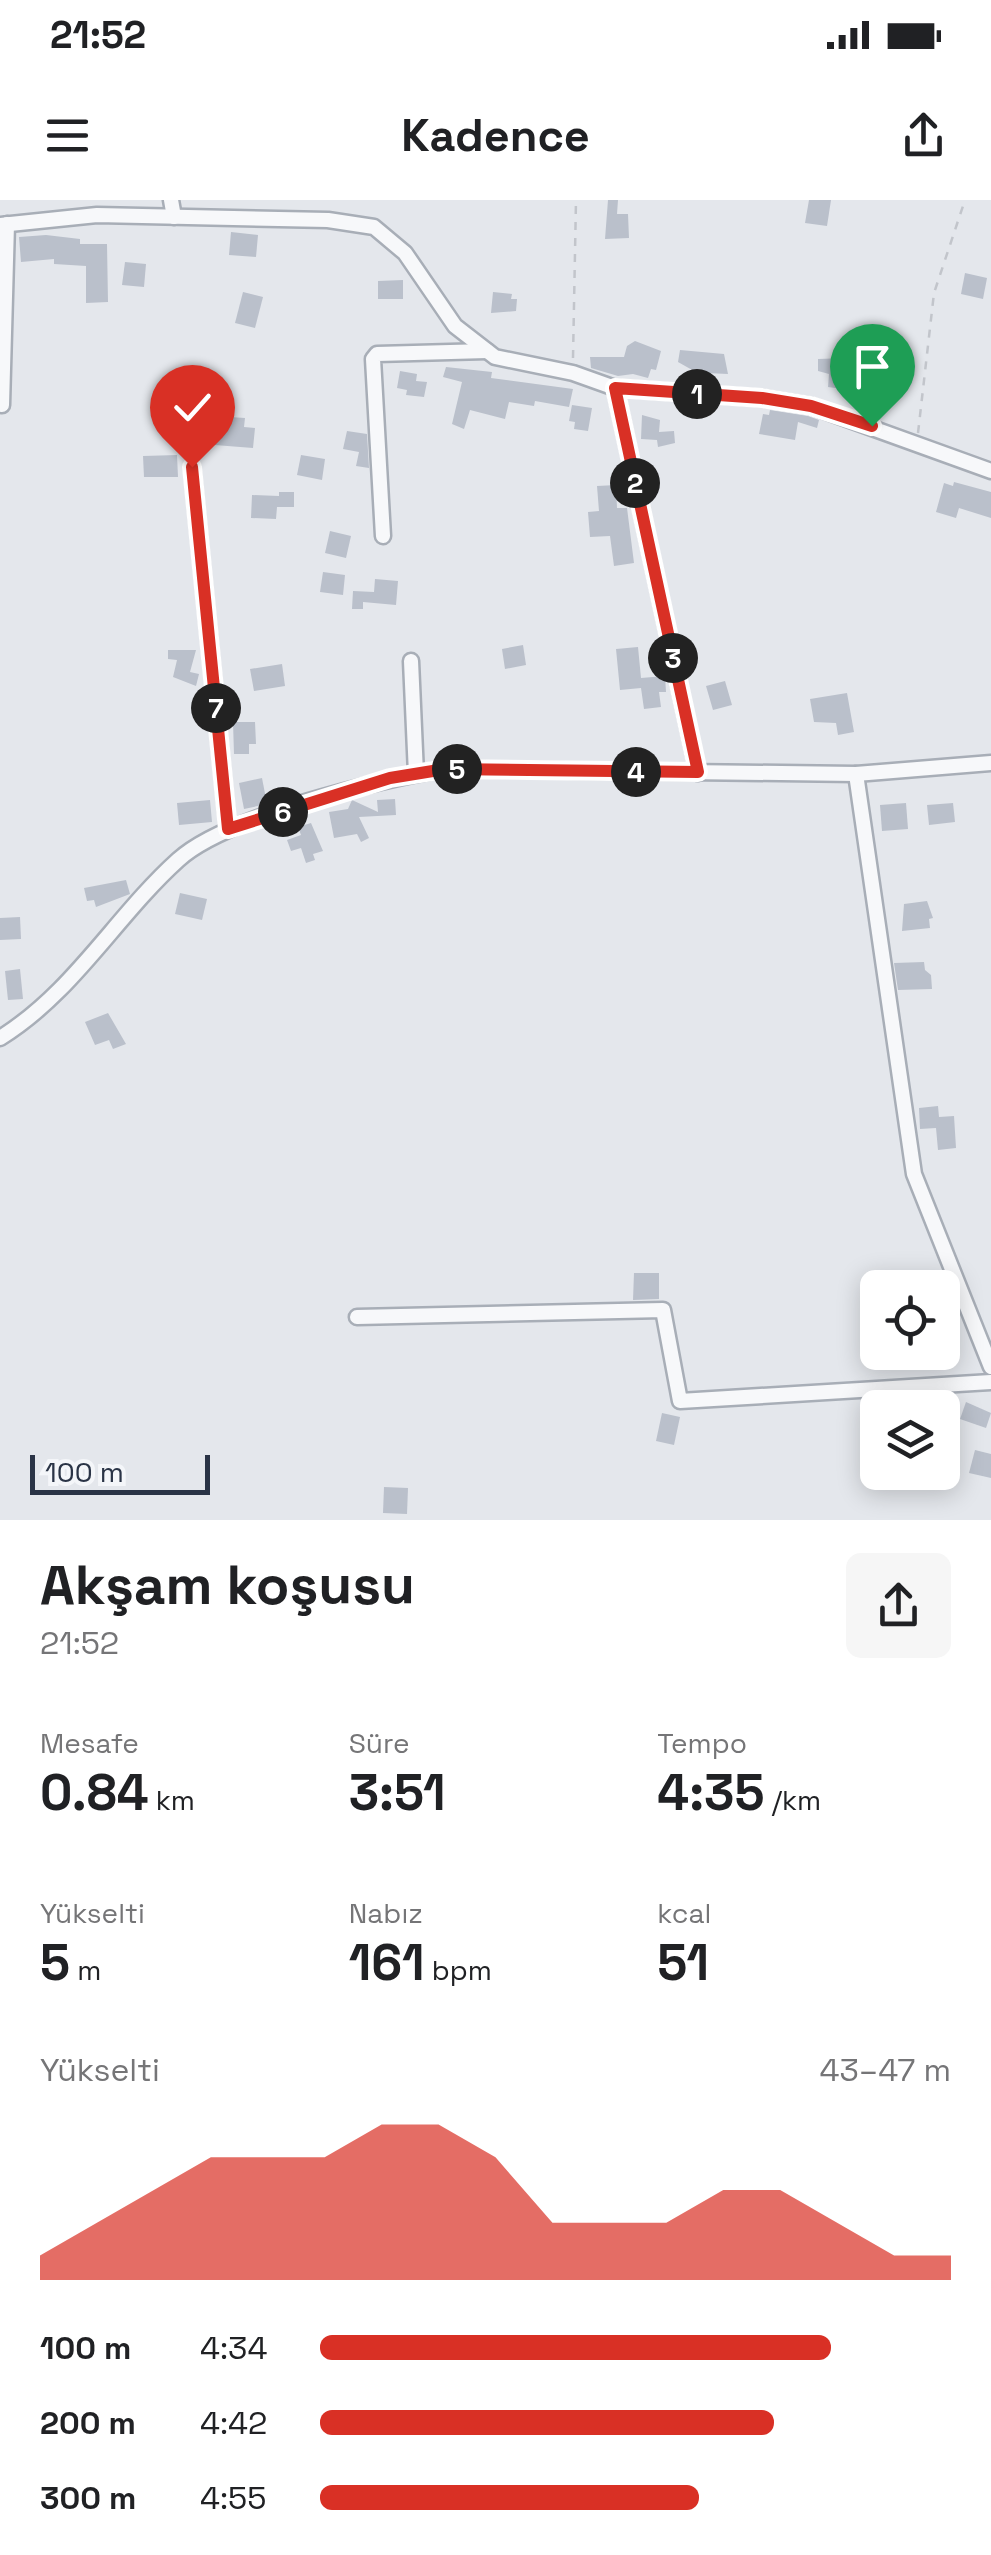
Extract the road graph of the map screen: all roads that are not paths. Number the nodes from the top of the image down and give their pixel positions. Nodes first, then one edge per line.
1 (171, 200) edge
2 (174, 217) junction
3 (3, 224) edge
4 (488, 351) junction
5 (615, 388) junction
6 (2, 405) edge
7 (192, 467) dead end
8 (991, 471) edge
9 (383, 536) dead end
10 (411, 662) dead end
11 (991, 762) edge
12 (698, 772) junction
13 (416, 774) junction
14 (856, 774) junction
15 (228, 829) junction
16 (0, 1038) edge
17 (358, 1316) dead end
18 (991, 1367) edge
19 (991, 1382) edge

1 - 2 street
2 - 3 street
2 - 4 street
3 - 6 street
4 - 5 street
4 - 9 street
5 - 8 street
5 - 12 street
7 - 15 street
10 - 13 street
11 - 14 street
12 - 13 street
12 - 14 street
13 - 15 street
14 - 18 street
15 - 16 street
17 - 19 street

